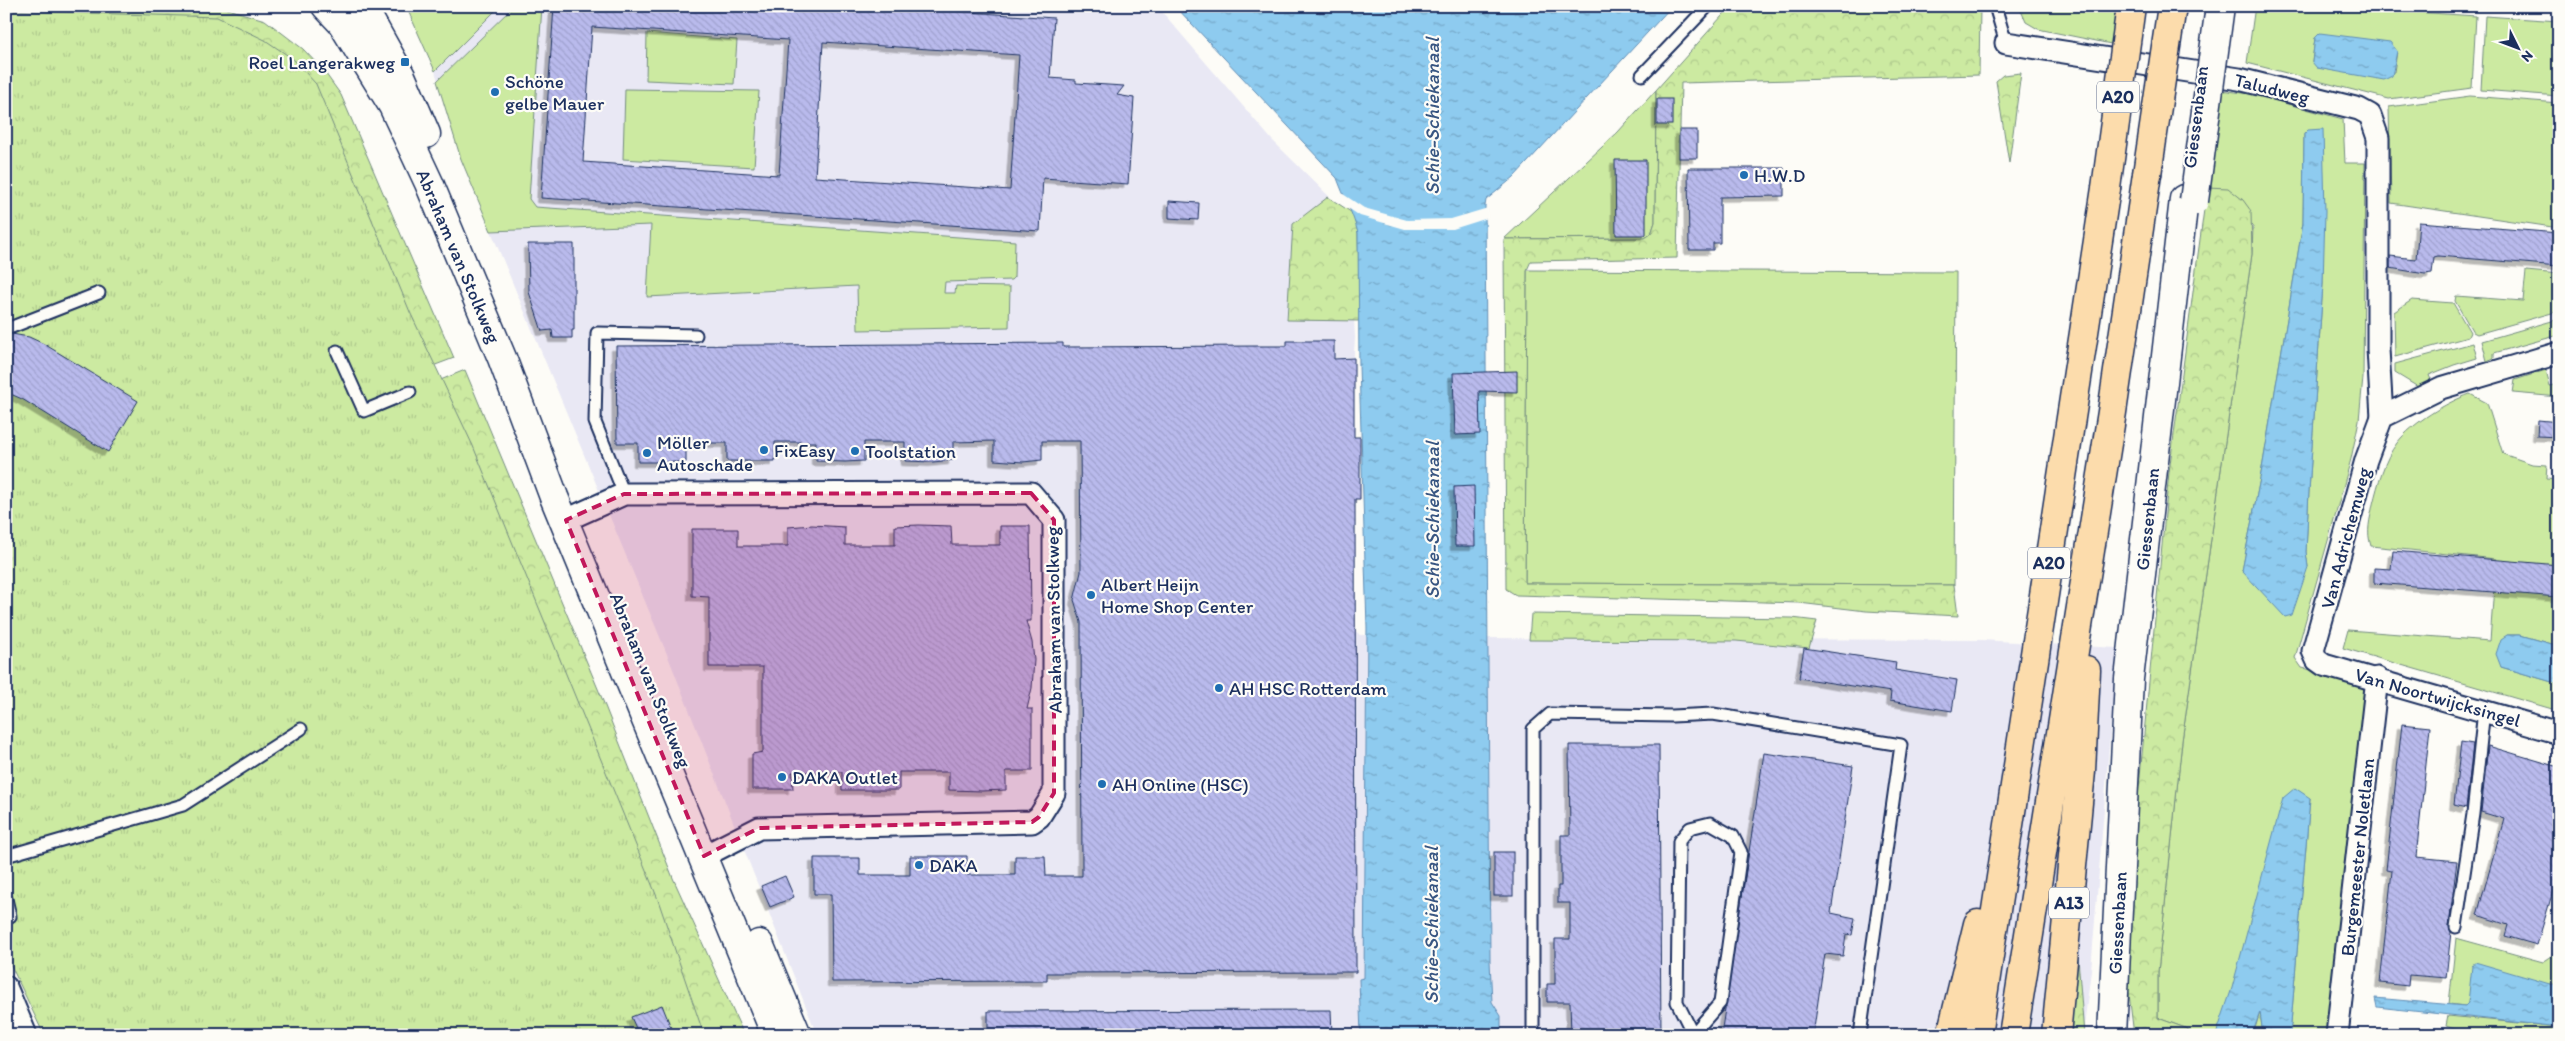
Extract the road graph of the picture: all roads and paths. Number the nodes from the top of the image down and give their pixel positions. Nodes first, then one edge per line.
1 (326, 6) edge
2 (362, 6) edge
3 (1708, 6) edge
4 (1995, 6) edge
5 (2131, 6) edge
6 (2172, 6) edge
7 (2210, 6) edge
8 (2220, 6) edge
9 (2006, 43) joint
10 (1642, 75) dead end
11 (2189, 200) junction
12 (2379, 290) joint
13 (99, 294) dead end
14 (12, 328) dead end
15 (696, 335) dead end
16 (337, 351) dead end
17 (2559, 352) edge
18 (410, 392) dead end
19 (2382, 417) junction
20 (624, 494) junction
21 (574, 516) junction
22 (2092, 544) junction
23 (2317, 660) joint
24 (2377, 678) junction
25 (2484, 710) junction
26 (301, 729) dead end
27 (2559, 733) edge
28 (2019, 755) junction
29 (712, 852) junction
30 (6, 856) edge
31 (6, 899) edge
32 (6, 918) edge
33 (2456, 927) dead end
34 (6, 987) edge
35 (1692, 1034) edge
36 (26, 1035) edge
37 (776, 1035) edge
38 (797, 1035) edge
39 (1533, 1035) edge
40 (1860, 1035) edge
41 (1951, 1035) edge
42 (1978, 1035) edge
43 (2014, 1035) edge
44 (2056, 1035) edge
45 (2112, 1035) edge
46 (2127, 1035) edge
47 (2337, 1035) edge

1 - 21 street, Abraham van Stolkweg
2 - 21 street, Abraham van Stolkweg
3 - 10 lane
4 - 9 lane, Taludweg
5 - 28 highway, A20, bridge
6 - 22 highway, A20, bridge
7 - 11 street, Giessenbaan
8 - 11 street, Giessenbaan, bridge
9 - 12 street, Taludweg
11 - 45 street, Giessenbaan
11 - 46 street, Giessenbaan
12 - 19 street, Van Adrichemweg
13 - 14 lane
15 - 20 lane
16 - 18 lane
17 - 19 street
19 - 23 street, Van Adrichemweg
20 - 21 street, Abraham van Stolkweg
20 - 29 street, Abraham van Stolkweg
21 - 29 street, Abraham van Stolkweg
22 - 43 highway, A20
22 - 44 highway, A13
23 - 24 street, Van Noortwijcksingel
24 - 25 street, Van Noortwijcksingel
24 - 47 street, Burgemeester Noletlaan
25 - 27 street, Van Noortwijcksingel
25 - 33 lane
26 - 30 lane
28 - 41 highway, A20
28 - 42 highway, A20
29 - 37 street, Abraham van Stolkweg
29 - 38 street, Abraham van Stolkweg
31 - 32 lane
34 - 36 street
35 - 35 lane
39 - 40 lane

